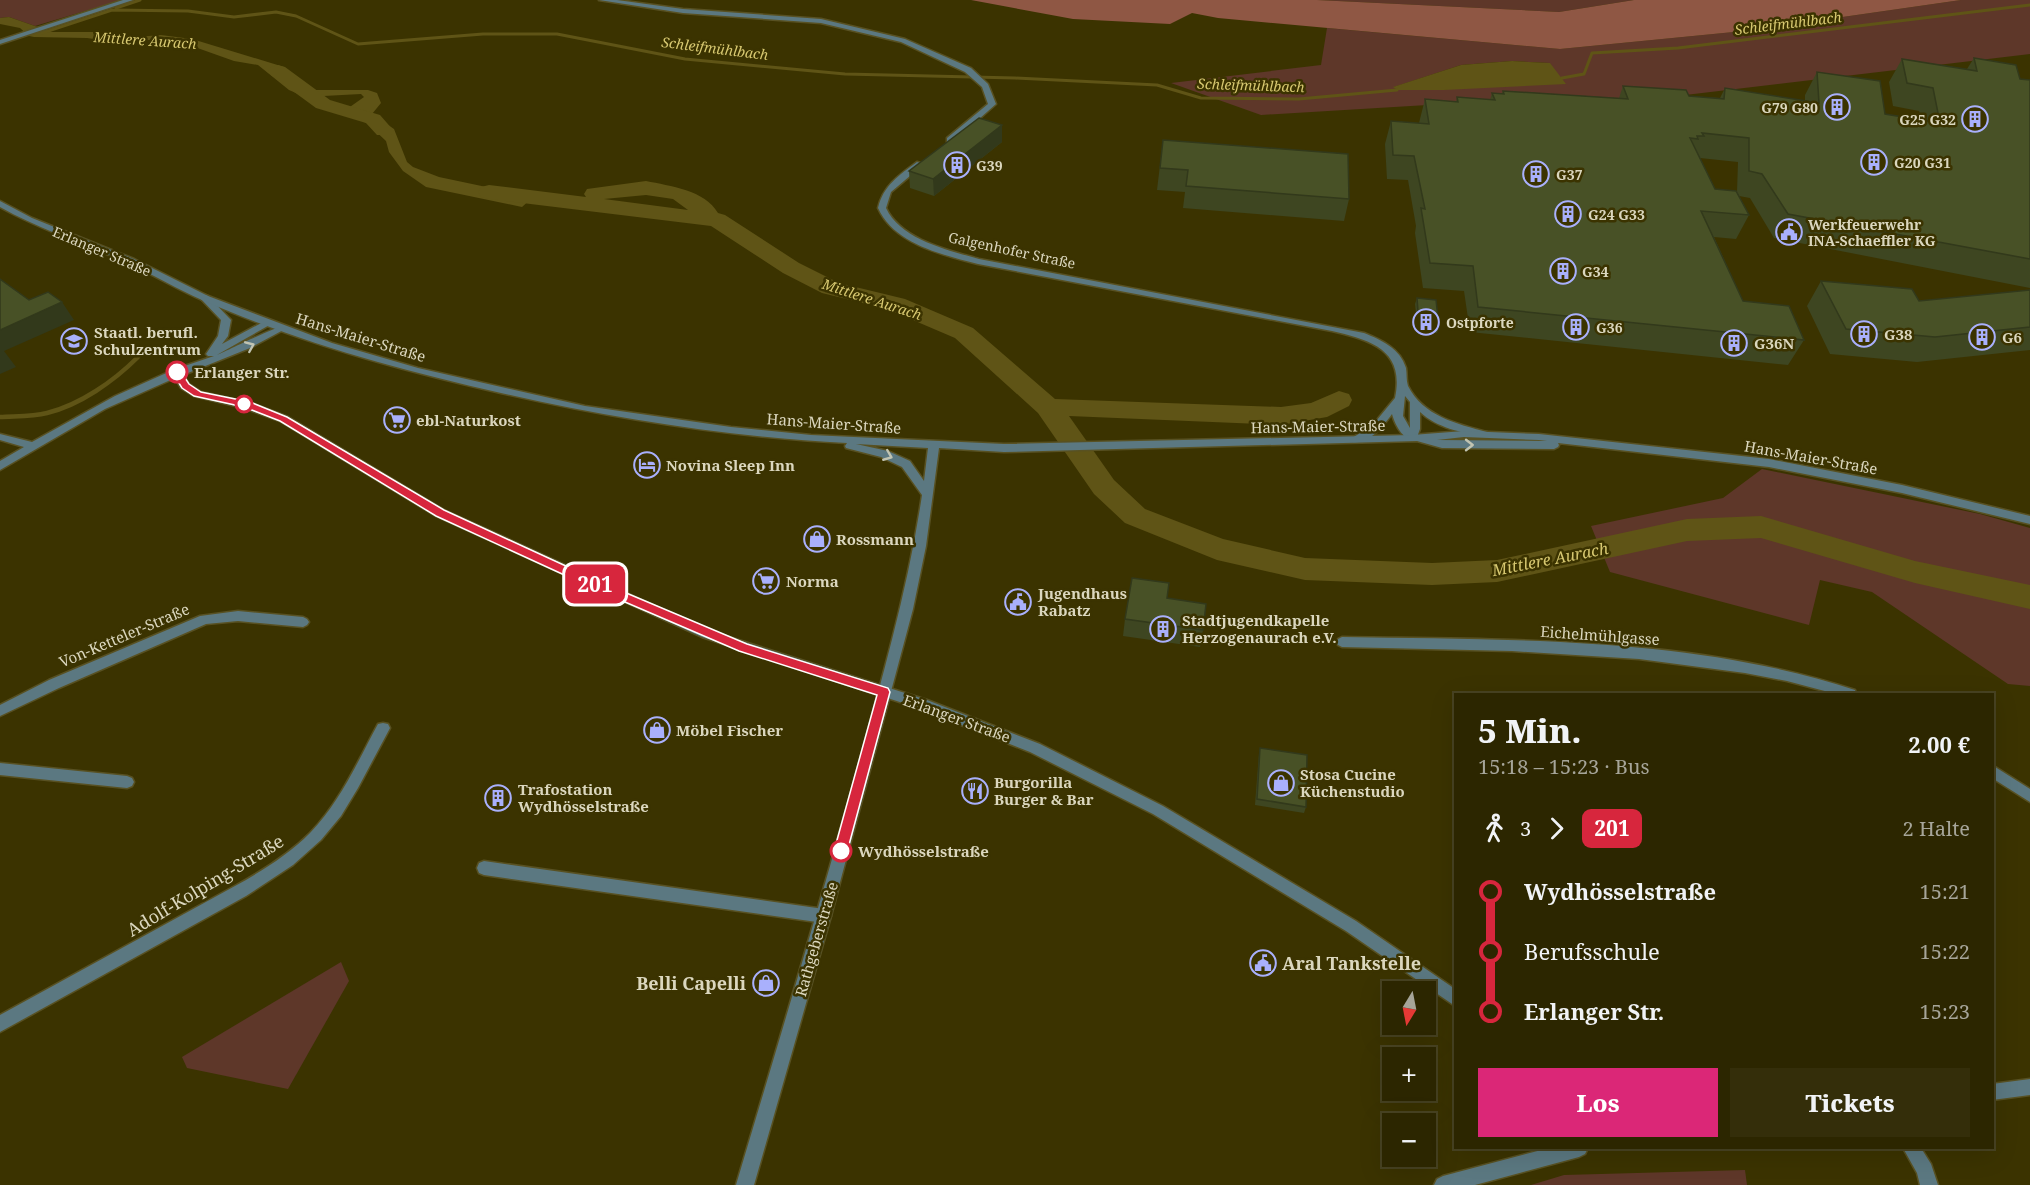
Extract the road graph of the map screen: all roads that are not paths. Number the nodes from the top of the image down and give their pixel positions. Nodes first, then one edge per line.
1 (130, 0) edge
2 (602, 0) edge
3 (0, 42) edge
4 (946, 144) edge
5 (928, 158) edge
6 (0, 204) edge
7 (205, 298) junction
8 (268, 322) junction
9 (282, 328) junction
10 (205, 357) junction
11 (177, 372) junction
12 (1402, 384) junction
13 (1397, 400) junction
14 (1414, 404) junction
15 (1483, 434) junction
16 (0, 437) edge
17 (811, 438) junction
18 (1412, 438) junction
19 (1356, 440) junction
20 (1583, 443) junction
21 (934, 445) junction
22 (33, 446) junction
23 (0, 466) edge
24 (926, 493) junction
25 (2030, 520) edge
26 (303, 622) dead end
27 (1342, 642) dead end
28 (884, 692) junction
29 (1847, 693) edge
30 (0, 711) edge
31 (383, 728) dead end
32 (0, 769) edge
33 (1994, 772) edge
34 (127, 782) dead end
35 (2030, 796) edge
36 (484, 867) dead end
37 (824, 916) junction
38 (1454, 997) edge
39 (0, 1024) edge
40 (2030, 1087) edge
41 (1994, 1092) edge
42 (1575, 1149) edge
43 (1913, 1149) edge
44 (745, 1185) edge
45 (1443, 1185) edge
46 (1929, 1185) edge

1 - 3 street
2 - 4 street
5 - 12 street, Galgenhofer Straße
6 - 7 street, Erlanger Straße
7 - 8 street, Erlanger Straße
7 - 10 street, Erlanger Straße
8 - 9 street, Hans-Maier-Straße
8 - 10 street, Erlanger Straße
11 -> 9 street
9 - 17 street, Hans-Maier-Straße
10 - 11 street, Erlanger Straße
11 - 22 street
11 - 28 street, Erlanger Straße
12 - 13 street
12 - 14 street, Galgenhofer Straße
13 - 18 street
13 - 19 street
14 - 15 street, Galgenhofer Straße
14 - 18 street
15 - 18 street, Hans-Maier-Straße
15 - 20 street, Hans-Maier-Straße
16 - 22 street
17 - 21 street, Hans-Maier-Straße
17 -> 24 street
18 - 19 street, Hans-Maier-Straße
18 -> 20 street, Hans-Maier-Straße
19 - 21 street, Hans-Maier-Straße
20 - 25 street, Hans-Maier-Straße
21 - 24 street, Rathgeberstraße
22 - 23 street
24 - 28 street, Rathgeberstraße
26 - 30 street, Von-Ketteler-Straße
27 - 29 street, Eichelmühlgasse
28 - 37 street, Rathgeberstraße
28 - 38 street, Erlanger Straße
31 - 39 street, Adolf-Kolping-Straße
32 - 34 street
33 - 35 street
36 - 37 street
37 - 44 street, Rathgeberstraße
40 - 41 street
42 - 45 street
43 - 46 street

